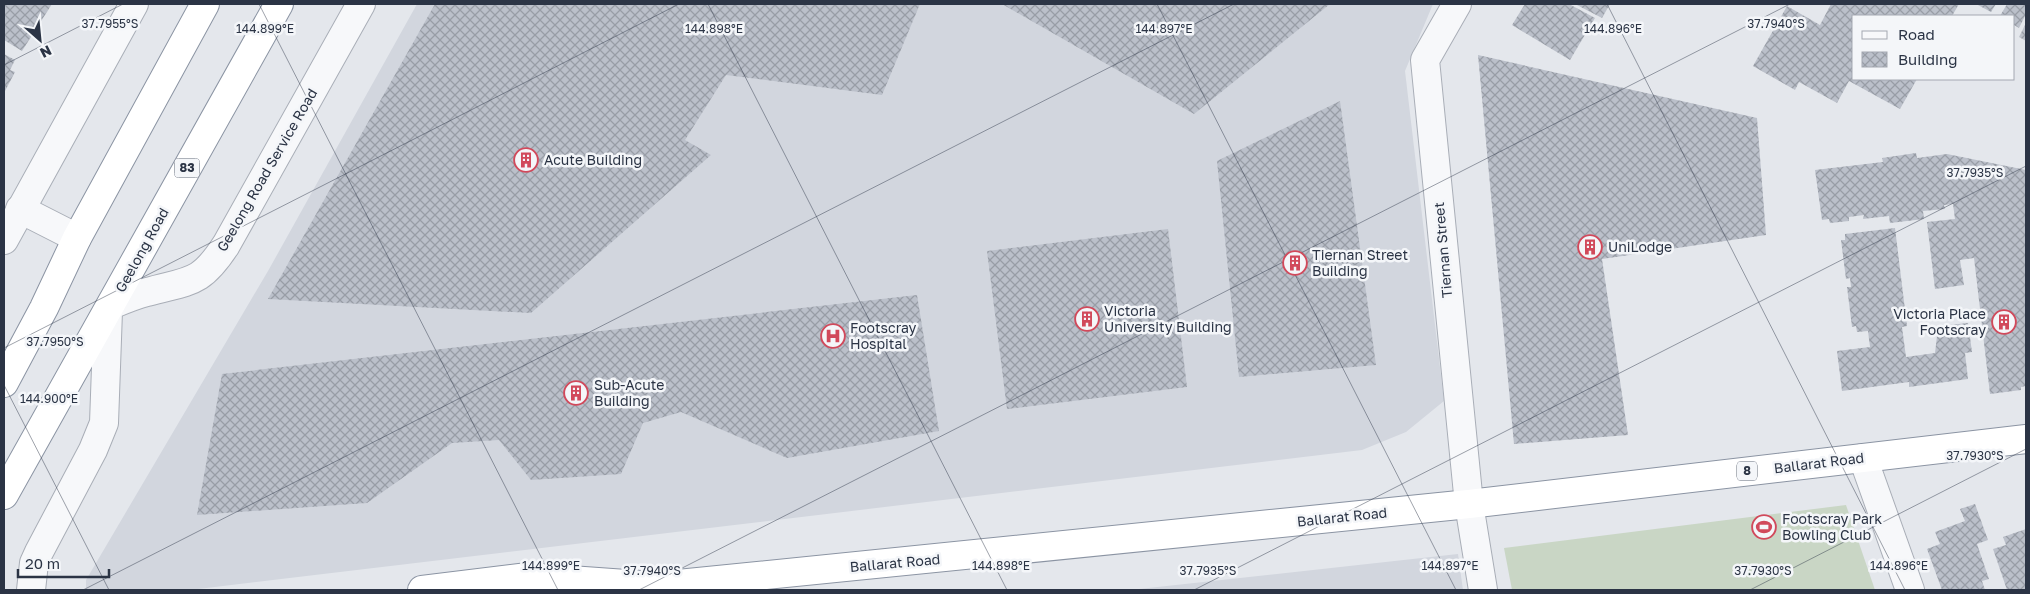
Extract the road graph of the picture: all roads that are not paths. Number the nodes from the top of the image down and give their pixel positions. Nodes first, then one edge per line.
1 (134, 4) edge
2 (206, 4) edge
3 (279, 4) edge
4 (361, 4) edge
5 (1457, 4) edge
6 (20, 209) junction
7 (77, 238) junction
8 (4, 240) edge
9 (109, 308) junction
10 (4, 383) edge
11 (2026, 439) edge
12 (1863, 458) junction
13 (4, 495) edge
14 (1469, 504) junction
15 (646, 588) edge
16 (31, 590) edge
17 (422, 590) edge
18 (1483, 590) edge
19 (1910, 590) edge

1 - 6 street
2 - 7 highway
3 - 9 highway, Geelong Road / 83
4 - 9 street, Geelong Road Service Road
5 - 14 street, Tiernan Street
6 - 7 street
6 - 8 street
7 - 10 highway
9 - 13 highway, Geelong Road / 83
9 - 16 street
11 - 12 highway, Ballarat Road / 8
12 - 14 highway, Ballarat Road / 8
12 - 19 street
14 - 15 highway, Ballarat Road / 8
14 - 18 street, Tiernan Street
15 - 17 highway, Ballarat Road / 8

